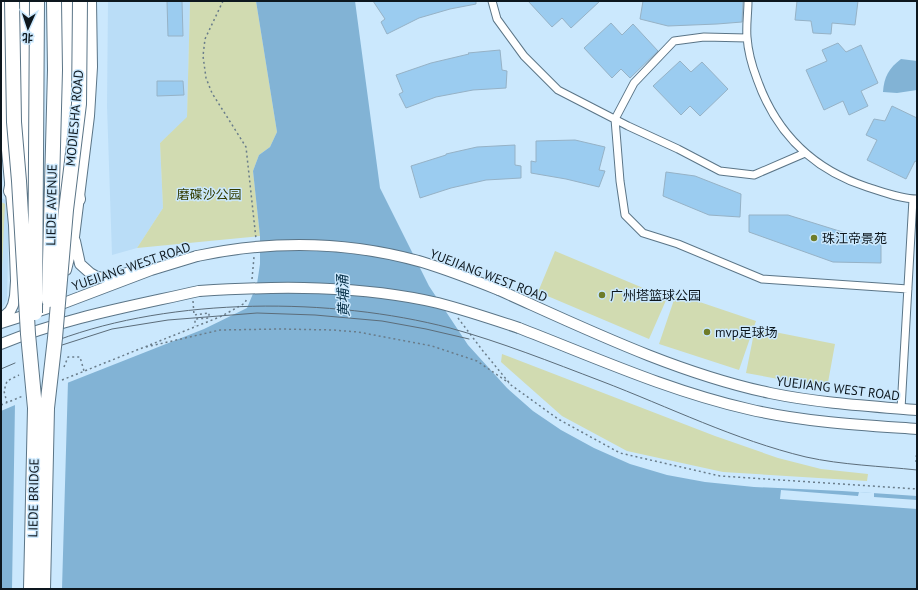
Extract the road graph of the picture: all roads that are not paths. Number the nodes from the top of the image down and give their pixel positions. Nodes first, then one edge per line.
1 (1, 1) edge
2 (12, 1) edge
3 (23, 1) edge
4 (37, 1) edge
5 (54, 1) edge
6 (68, 1) edge
7 (80, 1) edge
8 (91, 1) edge
9 (492, 1) edge
10 (748, 1) edge
11 (747, 38) junction
12 (615, 119) junction
13 (25, 129) junction
14 (64, 146) junction
15 (805, 153) junction
16 (6, 190) edge
17 (78, 199) junction
18 (915, 199) edge
19 (14, 234) junction
20 (74, 237) junction
21 (151, 270) junction
22 (908, 289) junction
23 (57, 306) junction
24 (21, 317) junction
25 (1, 319) edge
26 (1, 324) edge
27 (52, 326) junction
28 (21, 336) junction
29 (1, 344) edge
30 (41, 408) junction
31 (901, 409) junction
32 (917, 410) edge
33 (917, 429) edge
34 (31, 589) edge
35 (43, 589) edge

1 - 16 main road
2 - 30 highway, bridge
3 - 13 highway
4 - 30 highway, LIEDE AVENUE, bridge
5 - 30 highway, LIEDE AVENUE, bridge
6 - 14 highway
7 - 30 highway, bridge
8 - 17 main road, MODIESHA ROAD
9 - 12 street
10 - 11 street
11 - 12 street
11 - 15 street
12 - 15 street
12 - 22 street
13 - 14 highway
13 - 16 highway
14 - 17 highway
15 - 18 street
16 - 19 main road
17 - 20 main road, MODIESHA ROAD
18 - 22 street
19 - 20 main road
19 - 24 main road
19 - 25 main road
20 - 21 main road
20 - 23 main road
21 - 23 main road, YUEJIANG WEST ROAD
21 - 31 main road, YUEJIANG WEST ROAD, bridge
22 - 31 street
23 - 24 main road, YUEJIANG WEST ROAD
23 - 27 main road
24 - 26 main road, YUEJIANG WEST ROAD
24 - 28 main road
27 - 28 main road
27 - 33 main road, bridge
28 - 29 main road
30 - 34 highway, LIEDE BRIDGE
30 - 35 highway, LIEDE BRIDGE
31 - 32 main road, YUEJIANG WEST ROAD

